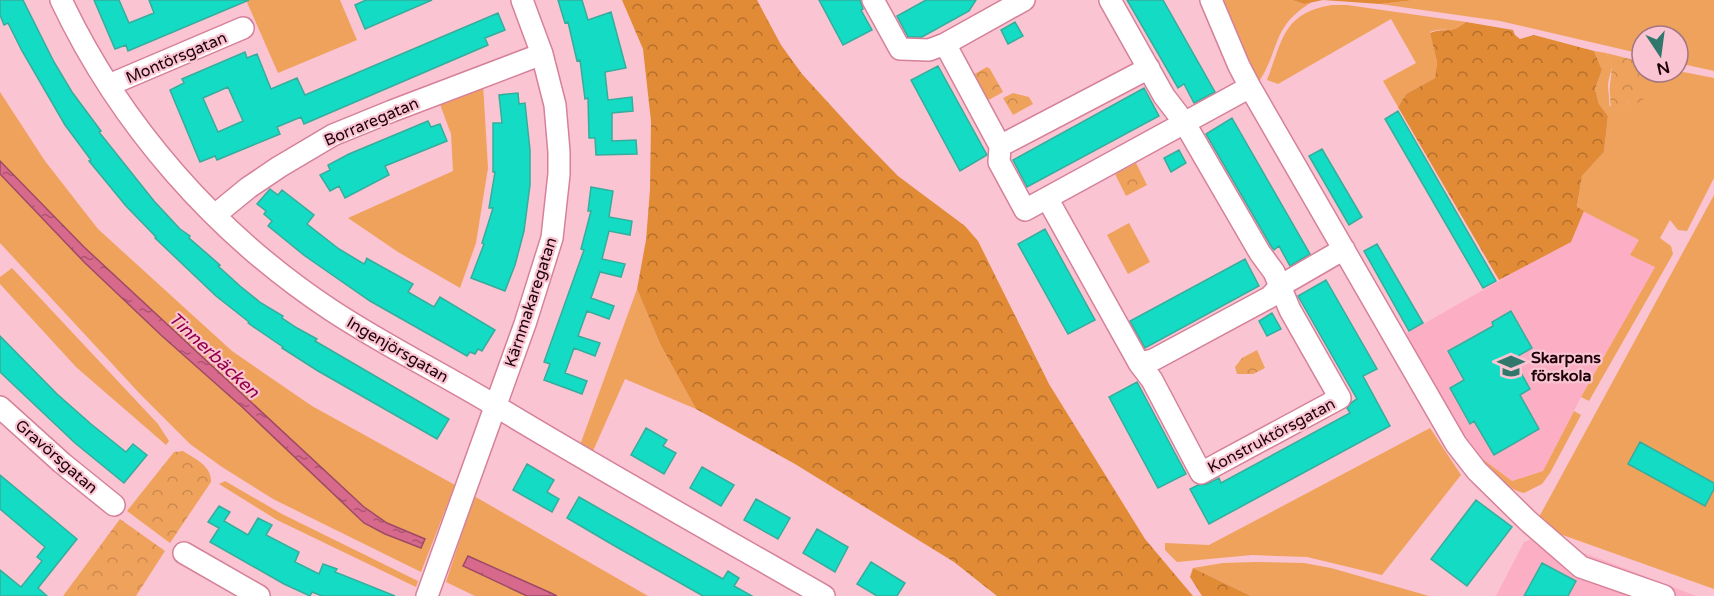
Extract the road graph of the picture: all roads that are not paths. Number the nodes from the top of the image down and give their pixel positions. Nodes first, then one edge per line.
1 (61, 0) edge
2 (522, 0) edge
3 (873, 0) edge
4 (1024, 0) edge
5 (1110, 0) edge
6 (1211, 0) edge
7 (243, 28) dead end
8 (945, 44) junction
9 (542, 54) junction
10 (1149, 68) junction
11 (108, 85) junction
12 (1250, 87) junction
13 (1184, 122) junction
14 (1000, 147) junction
15 (1047, 198) junction
16 (215, 215) junction
17 (1344, 249) junction
18 (1280, 286) junction
19 (1139, 363) junction
20 (495, 405) junction
21 (0, 407) edge
22 (114, 505) dead end
23 (184, 553) dead end
24 (259, 596) edge
25 (427, 596) edge
26 (824, 596) edge
27 (1664, 596) edge

1 - 11 street, Ingenjörsgatan
2 - 9 street, Kärnmakaregatan
3 - 8 street
4 - 8 street
5 - 10 street, Konstruktörsgatan
6 - 12 street
7 - 11 street, Montörsgatan
8 - 14 street
9 - 16 street, Borraregatan
9 - 20 street, Kärnmakaregatan
10 - 13 street, Konstruktörsgatan
10 - 14 street
11 - 16 street, Ingenjörsgatan
12 - 13 street
12 - 17 street
13 - 15 street
13 - 18 street, Konstruktörsgatan
14 - 15 street
15 - 19 street, Konstruktörsgatan
16 - 20 street, Ingenjörsgatan
17 - 18 street
17 - 27 street
18 - 19 street
18 - 19 street, Konstruktörsgatan
20 - 25 street, Kärnmakaregatan
20 - 26 street, Ingenjörsgatan
21 - 22 street, Gravörsgatan
23 - 24 street

